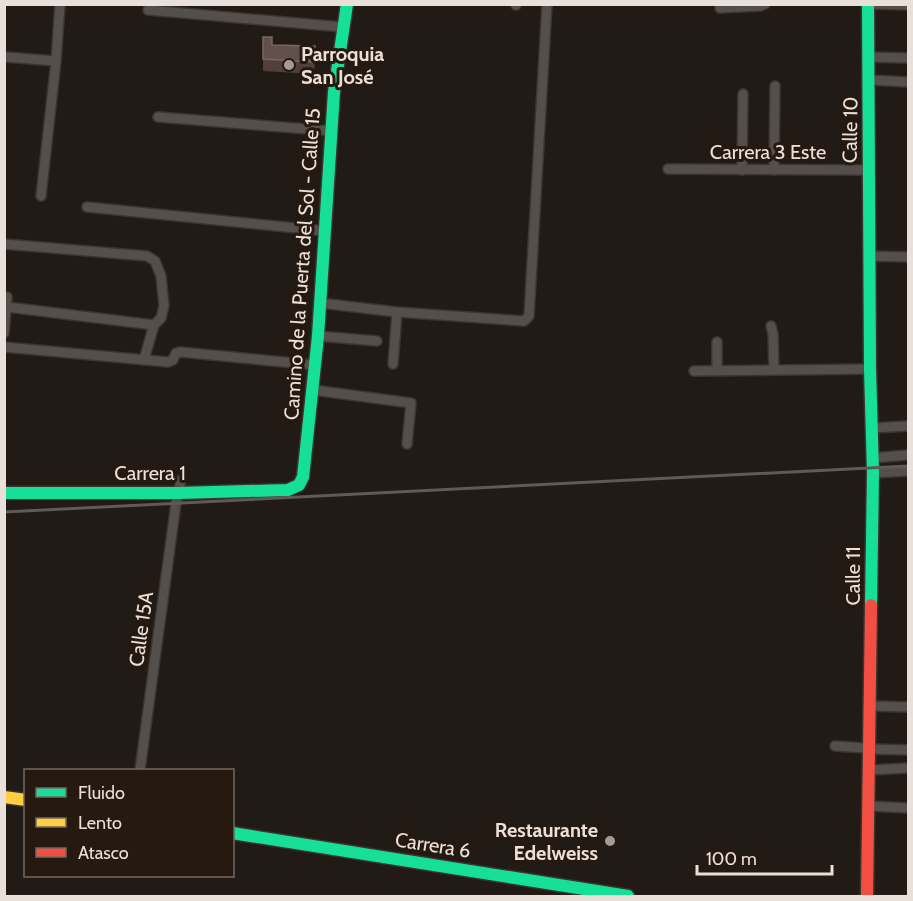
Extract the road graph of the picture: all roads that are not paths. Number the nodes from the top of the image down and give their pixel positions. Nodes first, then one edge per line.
1 (60, 4) edge
2 (347, 4) edge
3 (547, 4) edge
4 (765, 4) edge
5 (870, 4) edge
6 (909, 5) edge
7 (720, 8) dead end
8 (148, 10) dead end
9 (343, 27) junction
10 (6, 57) dead end
11 (869, 57) junction
12 (909, 58) edge
13 (56, 61) junction
14 (870, 80) junction
15 (909, 82) edge
16 (776, 86) dead end
17 (742, 94) dead end
18 (158, 117) dead end
19 (332, 131) junction
20 (668, 170) dead end
21 (742, 170) junction
22 (774, 170) junction
23 (868, 170) junction
24 (41, 196) dead end
25 (87, 207) dead end
26 (325, 231) junction
27 (4, 244) edge
28 (871, 256) junction
29 (909, 257) edge
30 (7, 297) dead end
31 (320, 303) junction
32 (7, 307) junction
33 (397, 312) junction
34 (154, 325) junction
35 (771, 326) dead end
36 (4, 333) edge
37 (318, 336) junction
38 (377, 341) dead end
39 (717, 342) dead end
40 (4, 347) edge
41 (144, 360) junction
42 (393, 364) dead end
43 (315, 365) junction
44 (870, 369) junction
45 (717, 370) junction
46 (774, 370) junction
47 (694, 371) dead end
48 (312, 390) junction
49 (909, 426) edge
50 (872, 428) junction
51 (407, 444) dead end
52 (909, 455) edge
53 (872, 458) junction
54 (909, 471) edge
55 (873, 473) junction
56 (181, 480) dead end
57 (295, 489) joint
58 (178, 493) junction
59 (4, 494) edge
60 (909, 700) edge
61 (871, 704) junction
62 (909, 706) edge
63 (835, 746) dead end
64 (867, 748) junction
65 (909, 750) edge
66 (909, 768) edge
67 (140, 769) edge
68 (870, 770) junction
69 (4, 797) edge
70 (24, 800) edge
71 (869, 806) junction
72 (909, 808) edge
73 (234, 833) edge
74 (628, 897) edge
75 (867, 897) edge

1 - 13 street
2 - 9 street, Camino de la Puerta del Sol - Calle 15
3 - 33 street
4 - 7 street
5 - 6 street
5 - 11 street, Calle 10
8 - 9 street
9 - 19 street, Camino de la Puerta del Sol - Calle 15
10 - 13 street
11 - 12 street
11 - 14 street, Calle 10
13 - 24 street
14 - 15 street
14 - 23 street, Calle 10
16 - 22 street
17 - 21 street
18 - 19 street
19 - 26 street, Camino de la Puerta del Sol - Calle 15
20 - 21 street, Carrera 3 Este
21 - 22 street, Carrera 3 Este
22 - 23 street, Carrera 3 Este
23 - 28 street, Calle 10
25 - 26 street
26 - 31 street, Camino de la Puerta del Sol - Calle 15
27 - 34 street
28 - 29 street
28 - 44 street, Calle 11
30 - 32 street
31 - 33 street
31 - 37 street, Camino de la Puerta del Sol - Calle 15
32 - 34 street
32 - 36 street
33 - 42 street
34 - 41 street
35 - 46 street
37 - 38 street
37 - 43 street, Camino de la Puerta del Sol - Calle 15
39 - 45 street
40 - 41 street
41 - 43 street
43 - 48 street, Camino de la Puerta del Sol - Calle 15
44 - 46 street
44 - 50 street, Calle 11
45 - 46 street
45 - 47 street
48 - 51 street
48 - 57 street, Camino de la Puerta del Sol - Calle 15
49 - 50 street
50 - 53 street, Calle 11
52 - 53 street
53 - 55 street, Calle 11
54 - 55 street
55 - 61 street, Calle 11
56 - 58 street, Calle 15A
57 - 58 street, Carrera 1
58 - 59 street, Carrera 1
58 - 67 street, Calle 15A
60 - 61 street
61 - 62 street
61 - 64 street, Calle 11
63 - 64 street
64 - 65 street
64 - 68 street, Calle 11
66 - 68 street
68 - 71 street, Calle 11
69 - 70 street
71 - 72 street
71 - 75 street, Calle 11
73 - 74 street, Carrera 6

